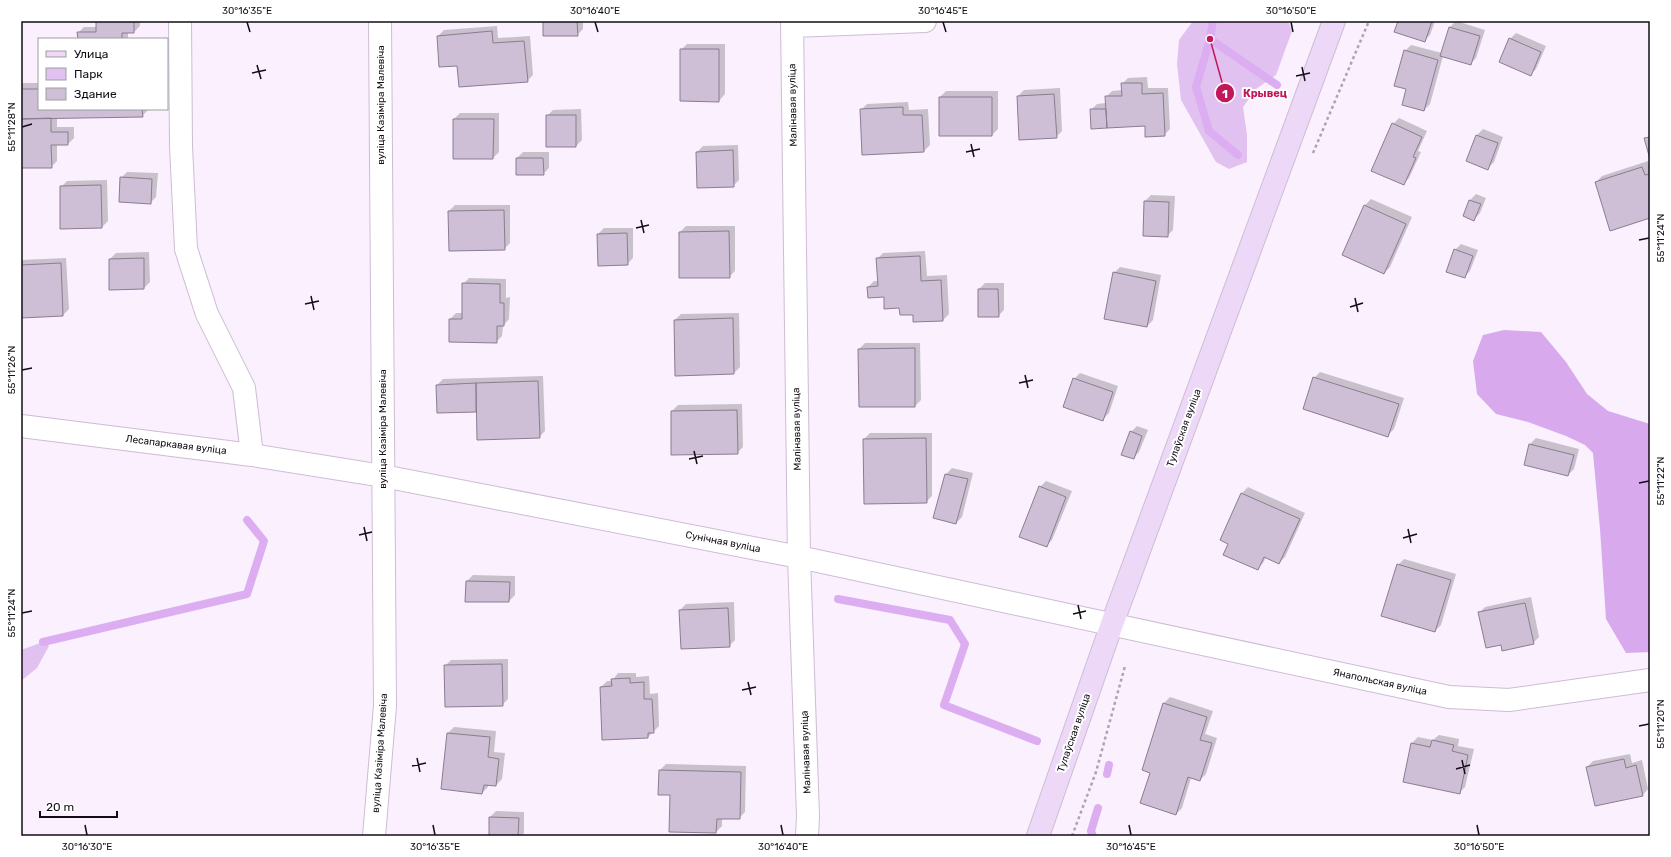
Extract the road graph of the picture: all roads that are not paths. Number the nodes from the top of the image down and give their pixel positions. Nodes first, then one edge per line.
1 (180, 21) edge
2 (380, 21) edge
3 (925, 21) edge
4 (1334, 21) edge
5 (792, 23) edge
6 (21, 426) edge
7 (252, 455) junction
8 (331, 467) joint
9 (383, 476) junction
10 (799, 557) junction
11 (1112, 624) junction
12 (1650, 680) edge
13 (374, 836) edge
14 (807, 836) edge
15 (1038, 836) edge

1 - 7 street
2 - 9 street, вуліца Казіміра Малевіча
3 - 5 street
4 - 11 main road, Тулаўская вуліца
5 - 10 street, Малінавая вуліца
6 - 7 street, Лесапаркавая вуліца
7 - 8 street, Лесапаркавая вуліца
8 - 9 street, Сунічная вуліца
9 - 10 street, Сунічная вуліца
9 - 13 street, вуліца Казіміра Малевіча
10 - 11 street, Сунічная вуліца
10 - 14 street, Малінавая вуліца
11 - 12 street, Янапольская вуліца
11 - 15 main road, Тулаўская вуліца

